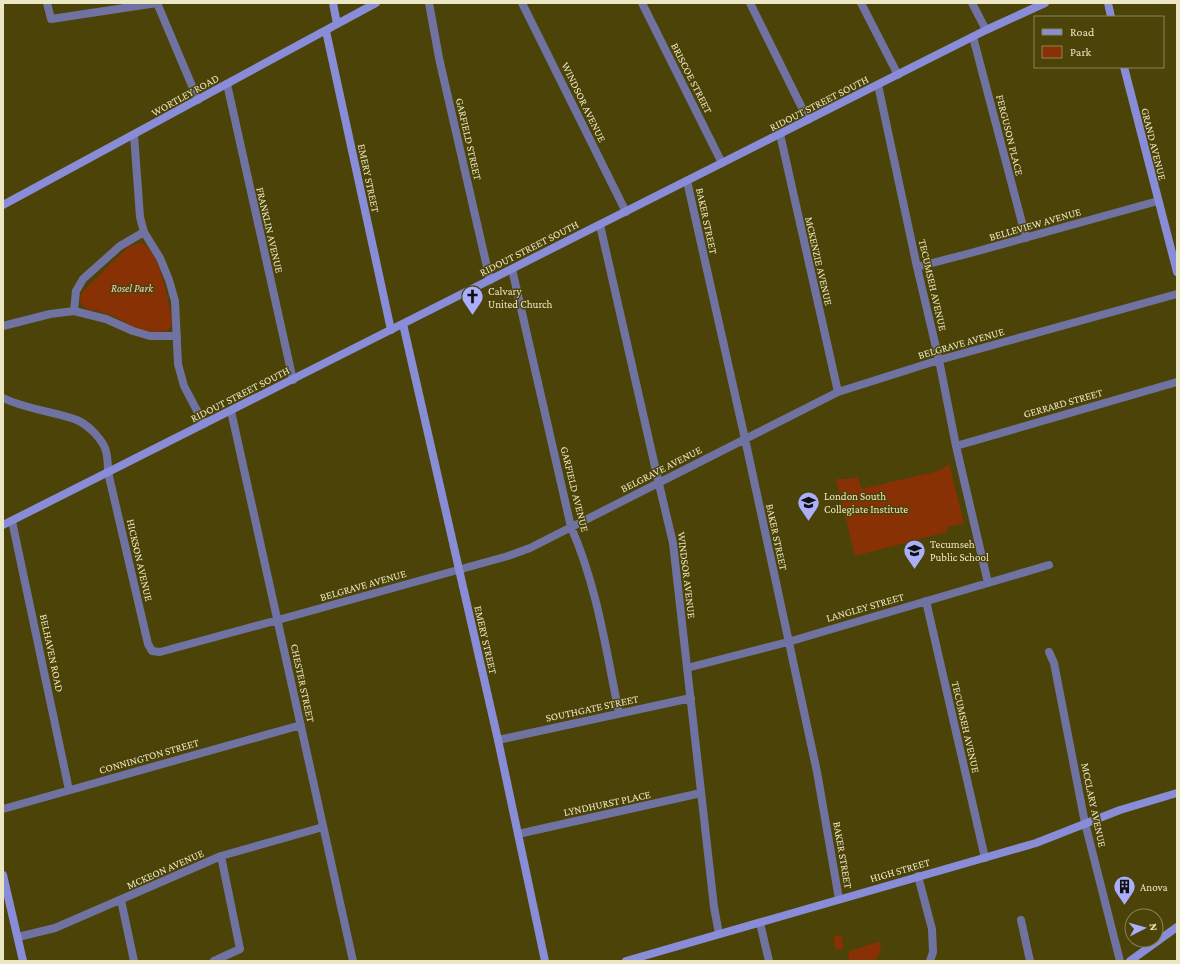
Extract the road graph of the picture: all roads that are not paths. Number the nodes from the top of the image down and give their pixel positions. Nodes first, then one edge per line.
1 (47, 3) edge
2 (157, 3) edge
3 (333, 3) edge
4 (376, 3) edge
5 (429, 3) edge
6 (522, 3) edge
7 (642, 3) edge
8 (750, 3) edge
9 (862, 3) edge
10 (972, 3) edge
11 (1045, 3) edge
12 (1108, 3) edge
13 (1111, 16) edge
14 (338, 24) junction
15 (986, 30) junction
16 (326, 31) junction
17 (973, 37) junction
18 (1124, 68) edge
19 (898, 75) junction
20 (227, 84) junction
21 (878, 85) junction
22 (198, 100) junction
23 (808, 120) junction
24 (780, 134) junction
25 (134, 135) junction
26 (722, 164) junction
27 (687, 181) junction
28 (1158, 201) junction
29 (3, 205) edge
30 (626, 212) junction
31 (600, 225) junction
32 (144, 232) junction
33 (1026, 238) junction
34 (917, 267) junction
35 (512, 269) junction
36 (1177, 272) edge
37 (490, 280) junction
38 (1177, 294) edge
39 (74, 311) junction
40 (403, 324) junction
41 (3, 326) edge
42 (391, 330) junction
43 (177, 336) junction
44 (939, 360) junction
45 (293, 380) junction
46 (1177, 382) edge
47 (838, 392) junction
48 (3, 398) edge
49 (231, 411) junction
50 (204, 424) junction
51 (745, 438) junction
52 (956, 446) junction
53 (108, 472) junction
54 (659, 484) junction
55 (12, 521) junction
56 (3, 525) edge
57 (571, 527) junction
58 (1049, 565) dead end
59 (459, 570) junction
60 (988, 583) junction
61 (926, 601) junction
62 (278, 620) junction
63 (788, 642) junction
64 (152, 651) joint
65 (1049, 652) dead end
66 (687, 668) junction
67 (691, 698) junction
68 (619, 713) junction
69 (301, 725) junction
70 (498, 740) junction
71 (69, 790) junction
72 (701, 793) junction
73 (1177, 793) edge
74 (3, 808) edge
75 (1085, 823) junction
76 (323, 827) junction
77 (518, 834) junction
78 (221, 856) junction
79 (985, 858) junction
80 (3, 875) edge
81 (918, 876) junction
82 (5, 897) edge
83 (840, 899) junction
84 (121, 900) junction
85 (1021, 920) dead end
86 (760, 922) junction
87 (1177, 926) edge
88 (719, 934) junction
89 (18, 937) junction
90 (645, 958) edge
91 (23, 961) edge
92 (134, 961) edge
93 (214, 961) edge
94 (353, 961) edge
95 (545, 961) edge
96 (626, 961) edge
97 (769, 961) edge
98 (930, 961) edge
99 (1030, 961) edge
100 (1120, 961) edge
101 (1130, 961) edge

1 - 2 street
2 - 22 street
3 - 14 street
4 - 14 street, WORTLEY ROAD
5 - 37 street, GARFIELD STREET
6 - 30 street, WINDSOR AVENUE
7 - 26 street, BRISCOE STREET
8 - 23 street
9 - 19 street
10 - 15 street
11 - 15 street, RIDOUT STREET SOUTH
12 - 13 street
14 - 16 street, WORTLEY ROAD
15 - 17 street, RIDOUT STREET SOUTH
16 - 20 street, WORTLEY ROAD
16 - 42 street, EMERY STREET
17 - 19 street, RIDOUT STREET SOUTH
17 - 33 street, FERGUSON PLACE
18 - 28 street, GRAND AVENUE
19 - 21 street, RIDOUT STREET SOUTH
20 - 22 street, WORTLEY ROAD
20 - 45 street, FRANKLIN AVENUE
21 - 23 street, RIDOUT STREET SOUTH
21 - 34 street, TECUMSEH AVENUE
22 - 25 street, WORTLEY ROAD
23 - 24 street, RIDOUT STREET SOUTH
24 - 26 street, RIDOUT STREET SOUTH
24 - 47 street, MCKENZIE AVENUE
25 - 29 street, WORTLEY ROAD
25 - 32 street
26 - 27 street, RIDOUT STREET SOUTH
27 - 30 street, RIDOUT STREET SOUTH
27 - 51 street, BAKER STREET
28 - 33 street, BELLEVIEW AVENUE
28 - 36 street, GRAND AVENUE
30 - 31 street, RIDOUT STREET SOUTH
31 - 35 street, RIDOUT STREET SOUTH
31 - 54 street, WINDSOR AVENUE
32 - 39 street
32 - 43 street
33 - 34 street, BELLEVIEW AVENUE
34 - 44 street, TECUMSEH AVENUE
35 - 37 street, RIDOUT STREET SOUTH
35 - 57 street, GARFIELD AVENUE
37 - 40 street, RIDOUT STREET SOUTH
38 - 44 street, BELGRAVE AVENUE
39 - 41 street
39 - 43 street
40 - 42 street, RIDOUT STREET SOUTH
40 - 59 street, EMERY STREET
42 - 45 street, RIDOUT STREET SOUTH
43 - 50 street
44 - 47 street, BELGRAVE AVENUE
44 - 52 street, TECUMSEH AVENUE
45 - 49 street, RIDOUT STREET SOUTH
46 - 52 street, GERRARD STREET
47 - 51 street, BELGRAVE AVENUE
48 - 53 street, HICKSON AVENUE
49 - 50 street, RIDOUT STREET SOUTH
49 - 62 street, CHESTER STREET
50 - 53 street, RIDOUT STREET SOUTH
51 - 54 street, BELGRAVE AVENUE
51 - 63 street, BAKER STREET
52 - 60 street, TECUMSEH AVENUE
53 - 55 street, RIDOUT STREET SOUTH
53 - 64 street, HICKSON AVENUE
54 - 57 street, BELGRAVE AVENUE
54 - 66 street, WINDSOR AVENUE
55 - 56 street, RIDOUT STREET SOUTH
55 - 71 street, BELHAVEN ROAD
57 - 59 street, BELGRAVE AVENUE
57 - 68 street, GARFIELD AVENUE
58 - 60 street, LANGLEY STREET
59 - 62 street, BELGRAVE AVENUE
59 - 70 street, EMERY STREET
60 - 61 street, LANGLEY STREET
61 - 63 street, LANGLEY STREET
61 - 79 street, TECUMSEH AVENUE
62 - 64 street, BELGRAVE AVENUE
62 - 69 street, CHESTER STREET
63 - 66 street, LANGLEY STREET
63 - 83 street, BAKER STREET
65 - 75 street, MCCLARY AVENUE
66 - 67 street, WINDSOR AVENUE
67 - 68 street, SOUTHGATE STREET
67 - 72 street, WINDSOR AVENUE
68 - 70 street, SOUTHGATE STREET
69 - 71 street, CONNINGTON STREET
69 - 76 street, CHESTER STREET
70 - 77 street, EMERY STREET
71 - 74 street, CONNINGTON STREET
72 - 77 street, LYNDHURST PLACE
72 - 88 street, WINDSOR AVENUE
73 - 75 street, HIGH STREET
75 - 79 street, HIGH STREET
75 - 100 street, MCCLARY AVENUE
76 - 78 street, MCKEON AVENUE
76 - 94 street, CHESTER STREET
77 - 95 street, EMERY STREET
78 - 84 street, MCKEON AVENUE
78 - 93 street
79 - 81 street, HIGH STREET
80 - 82 street
81 - 83 street, HIGH STREET
81 - 98 street
82 - 89 street
83 - 86 street, HIGH STREET
84 - 89 street, MCKEON AVENUE
84 - 92 street
85 - 99 street
86 - 88 street, HIGH STREET
86 - 97 street
87 - 101 street
88 - 90 street, HIGH STREET
89 - 91 street
90 - 96 street, HIGH STREET

